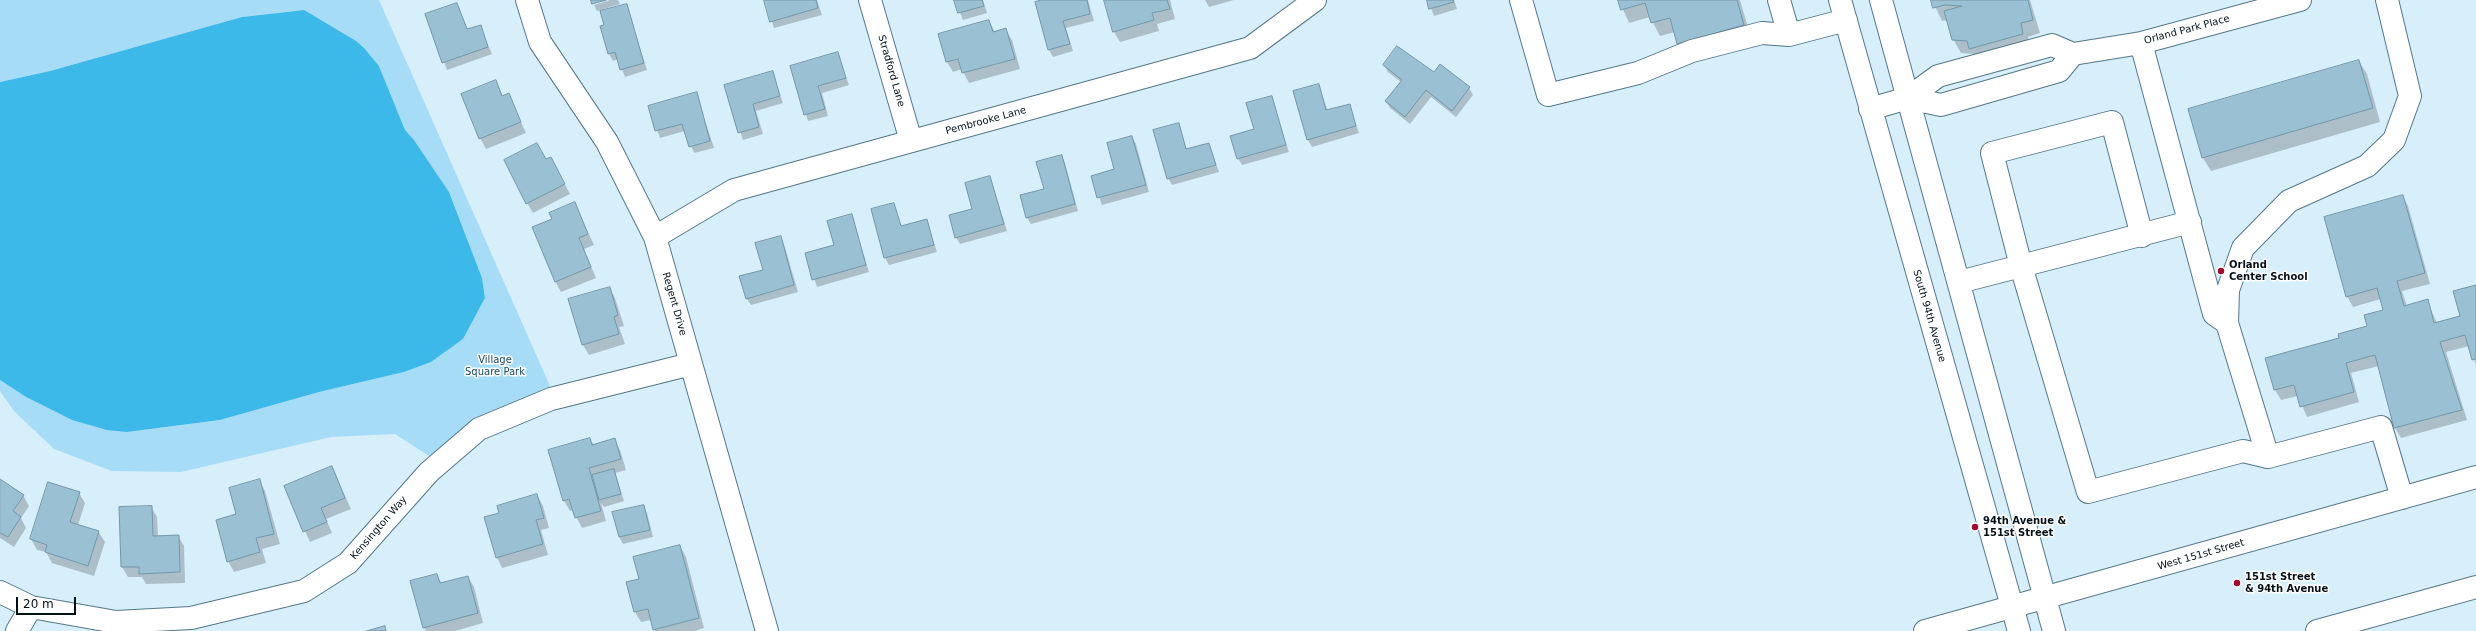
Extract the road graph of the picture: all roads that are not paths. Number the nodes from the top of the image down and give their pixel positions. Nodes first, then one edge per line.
1 (527, 0) edge
2 (870, 0) edge
3 (1521, 0) edge
4 (1779, 0) edge
5 (1881, 0) edge
6 (2300, 0) edge
7 (2387, 0) edge
8 (1315, 1) edge
9 (1843, 10) edge
10 (1789, 35) junction
11 (2141, 43) junction
12 (2073, 54) junction
13 (1908, 98) junction
14 (1870, 109) junction
15 (911, 141) junction
16 (2190, 222) junction
17 (2142, 236) junction
18 (655, 237) junction
19 (2021, 266) junction
20 (1959, 282) junction
21 (2227, 323) junction
22 (691, 364) junction
23 (2268, 457) junction
24 (2476, 477) edge
25 (2402, 498) junction
26 (2476, 587) edge
27 (0, 592) edge
28 (2045, 598) junction
29 (31, 607) junction
30 (2012, 607) junction
31 (17, 631) edge
32 (767, 631) edge
33 (1926, 631) edge
34 (2019, 631) edge
35 (2054, 631) edge
36 (2317, 631) edge

1 - 18 street, Regent Drive
2 - 15 street, Stradford Lane
3 - 10 street
4 - 10 street
5 - 13 street
6 - 11 street, Orland Park Place
7 - 21 street
8 - 15 street, Pembrooke Lane
9 - 10 street
9 - 14 street, South 94th Avenue
11 - 12 street, Orland Park Place
11 - 16 street
12 - 13 street
12 - 13 street
13 - 14 street
13 - 20 street
14 - 30 street, South 94th Avenue
15 - 18 street, Pembrooke Lane
16 - 17 street
16 - 21 street
17 - 19 street
17 - 19 street
18 - 22 street, Regent Drive
19 - 20 street
19 - 23 street
20 - 28 street
21 - 23 street
22 - 29 street, Kensington Way
22 - 32 street, Regent Drive
23 - 25 street
24 - 25 street, West 151st Street
25 - 28 street, West 151st Street
26 - 36 street
27 - 29 street, Kensington Way
28 - 30 street, West 151st Street
28 - 35 street
29 - 31 street
30 - 33 street, West 151st Street
30 - 34 street, South 94th Avenue

